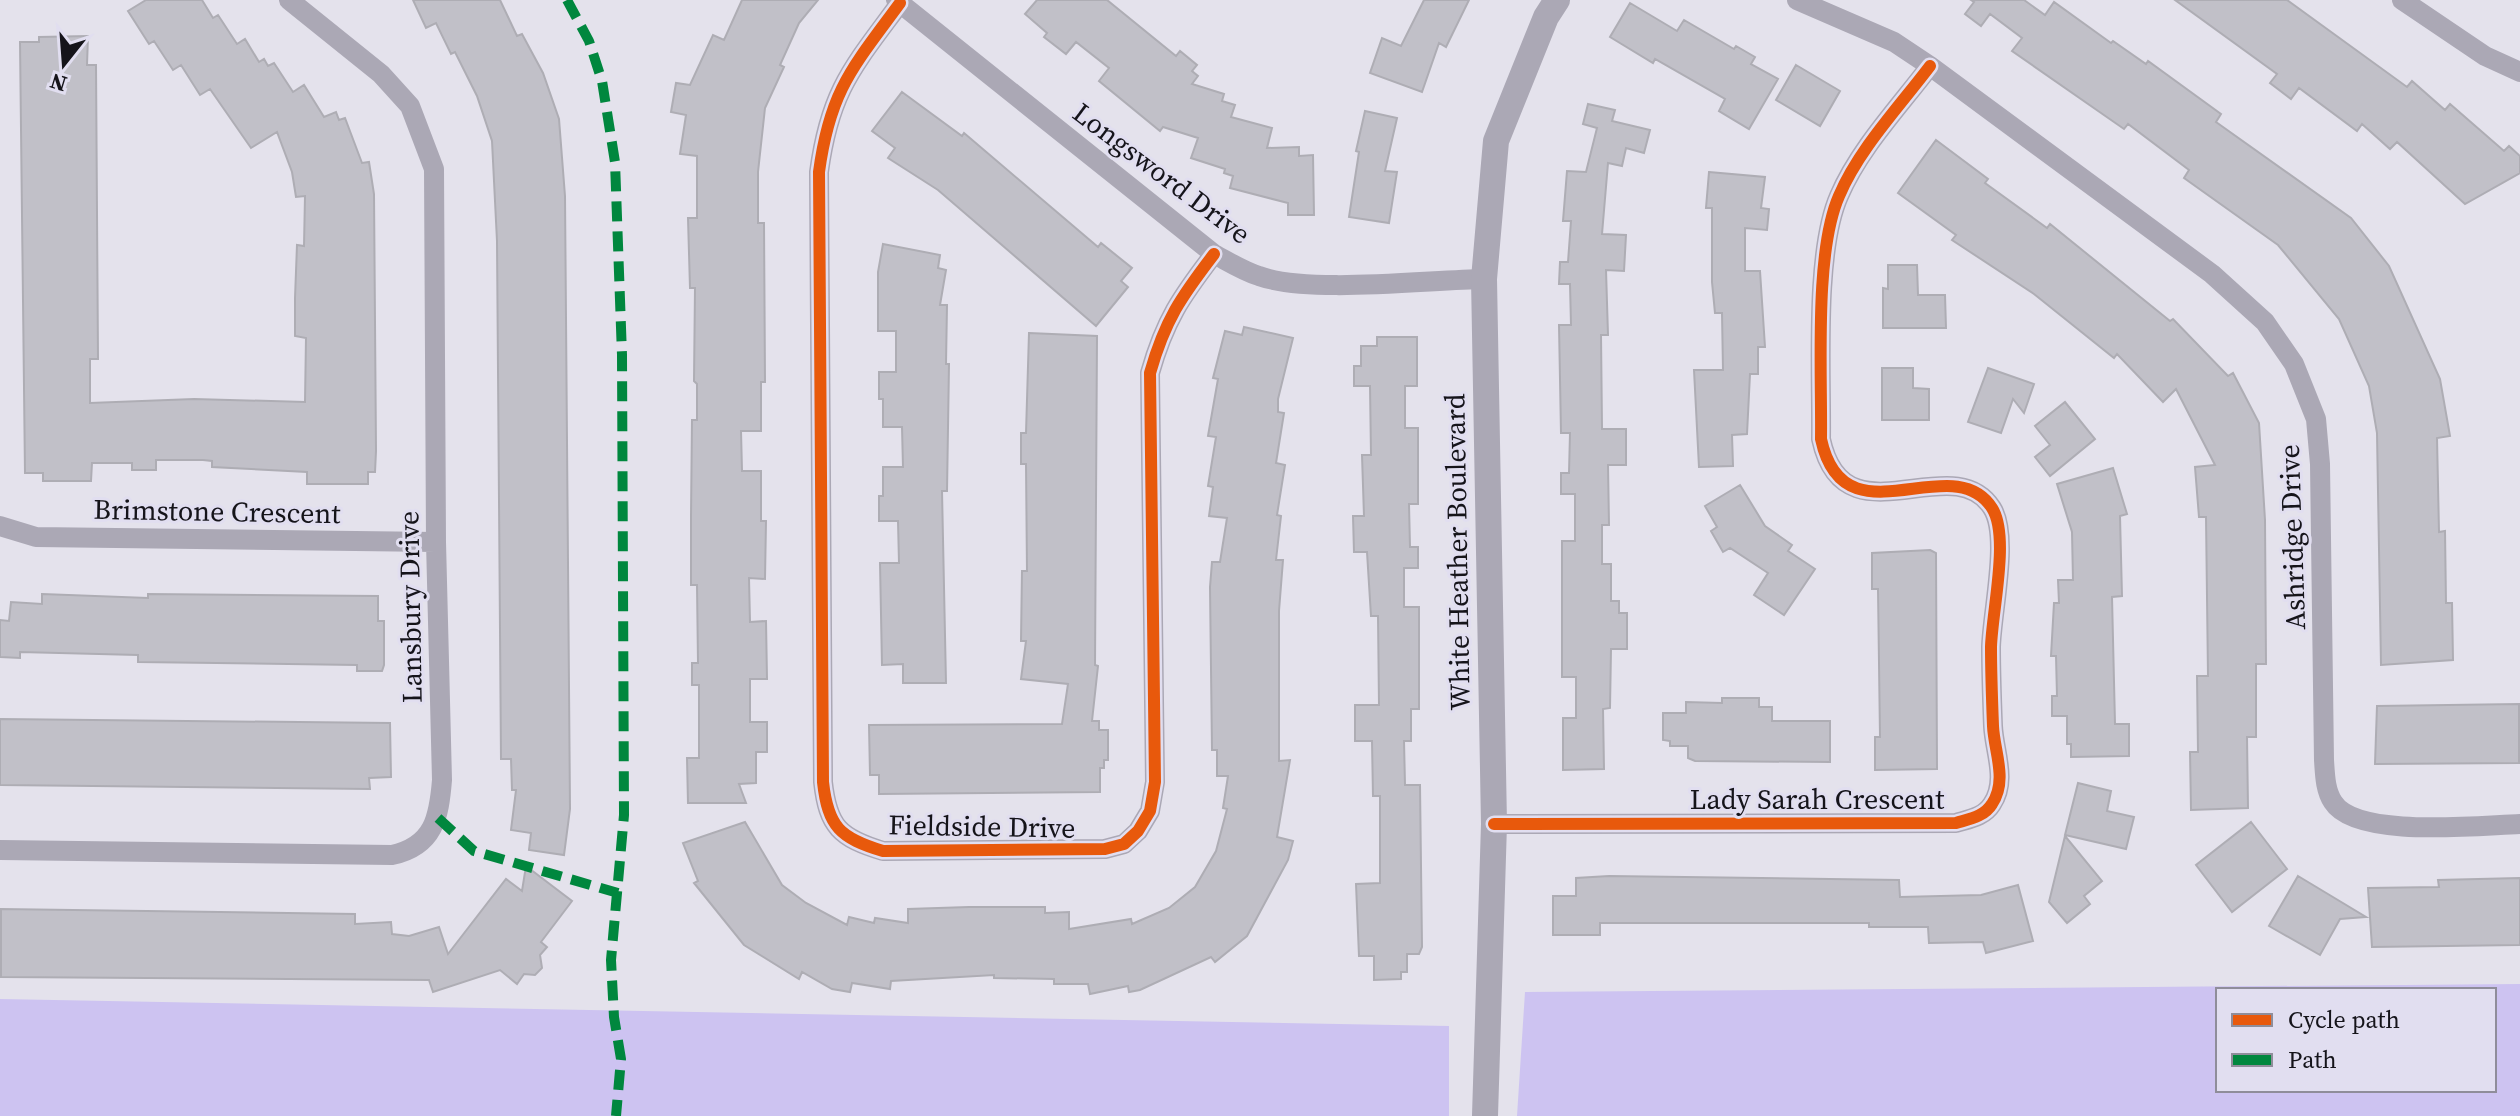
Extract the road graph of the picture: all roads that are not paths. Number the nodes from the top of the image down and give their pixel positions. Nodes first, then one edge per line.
1 (289, 0) edge
2 (1557, 0) edge
3 (1797, 0) edge
4 (2402, 0) edge
5 (898, 2) edge
6 (1930, 66) junction
7 (2520, 72) edge
8 (1214, 254) junction
9 (1484, 279) junction
10 (0, 526) edge
11 (436, 542) junction
12 (1494, 824) junction
13 (2520, 824) edge
14 (0, 850) edge
15 (1485, 1116) edge

1 - 11 street, Lansbury Drive
2 - 9 street, White Heather Boulevard
3 - 6 street, Ashridge Drive
4 - 7 street
5 - 8 street, Longsword Drive
5 - 8 street, Fieldside Drive
6 - 12 street, Lady Sarah Crescent
6 - 13 street, Ashridge Drive
8 - 9 street, Longsword Drive
9 - 12 street, White Heather Boulevard
10 - 11 street, Brimstone Crescent
11 - 14 street, Lansbury Drive
12 - 15 street, White Heather Boulevard

